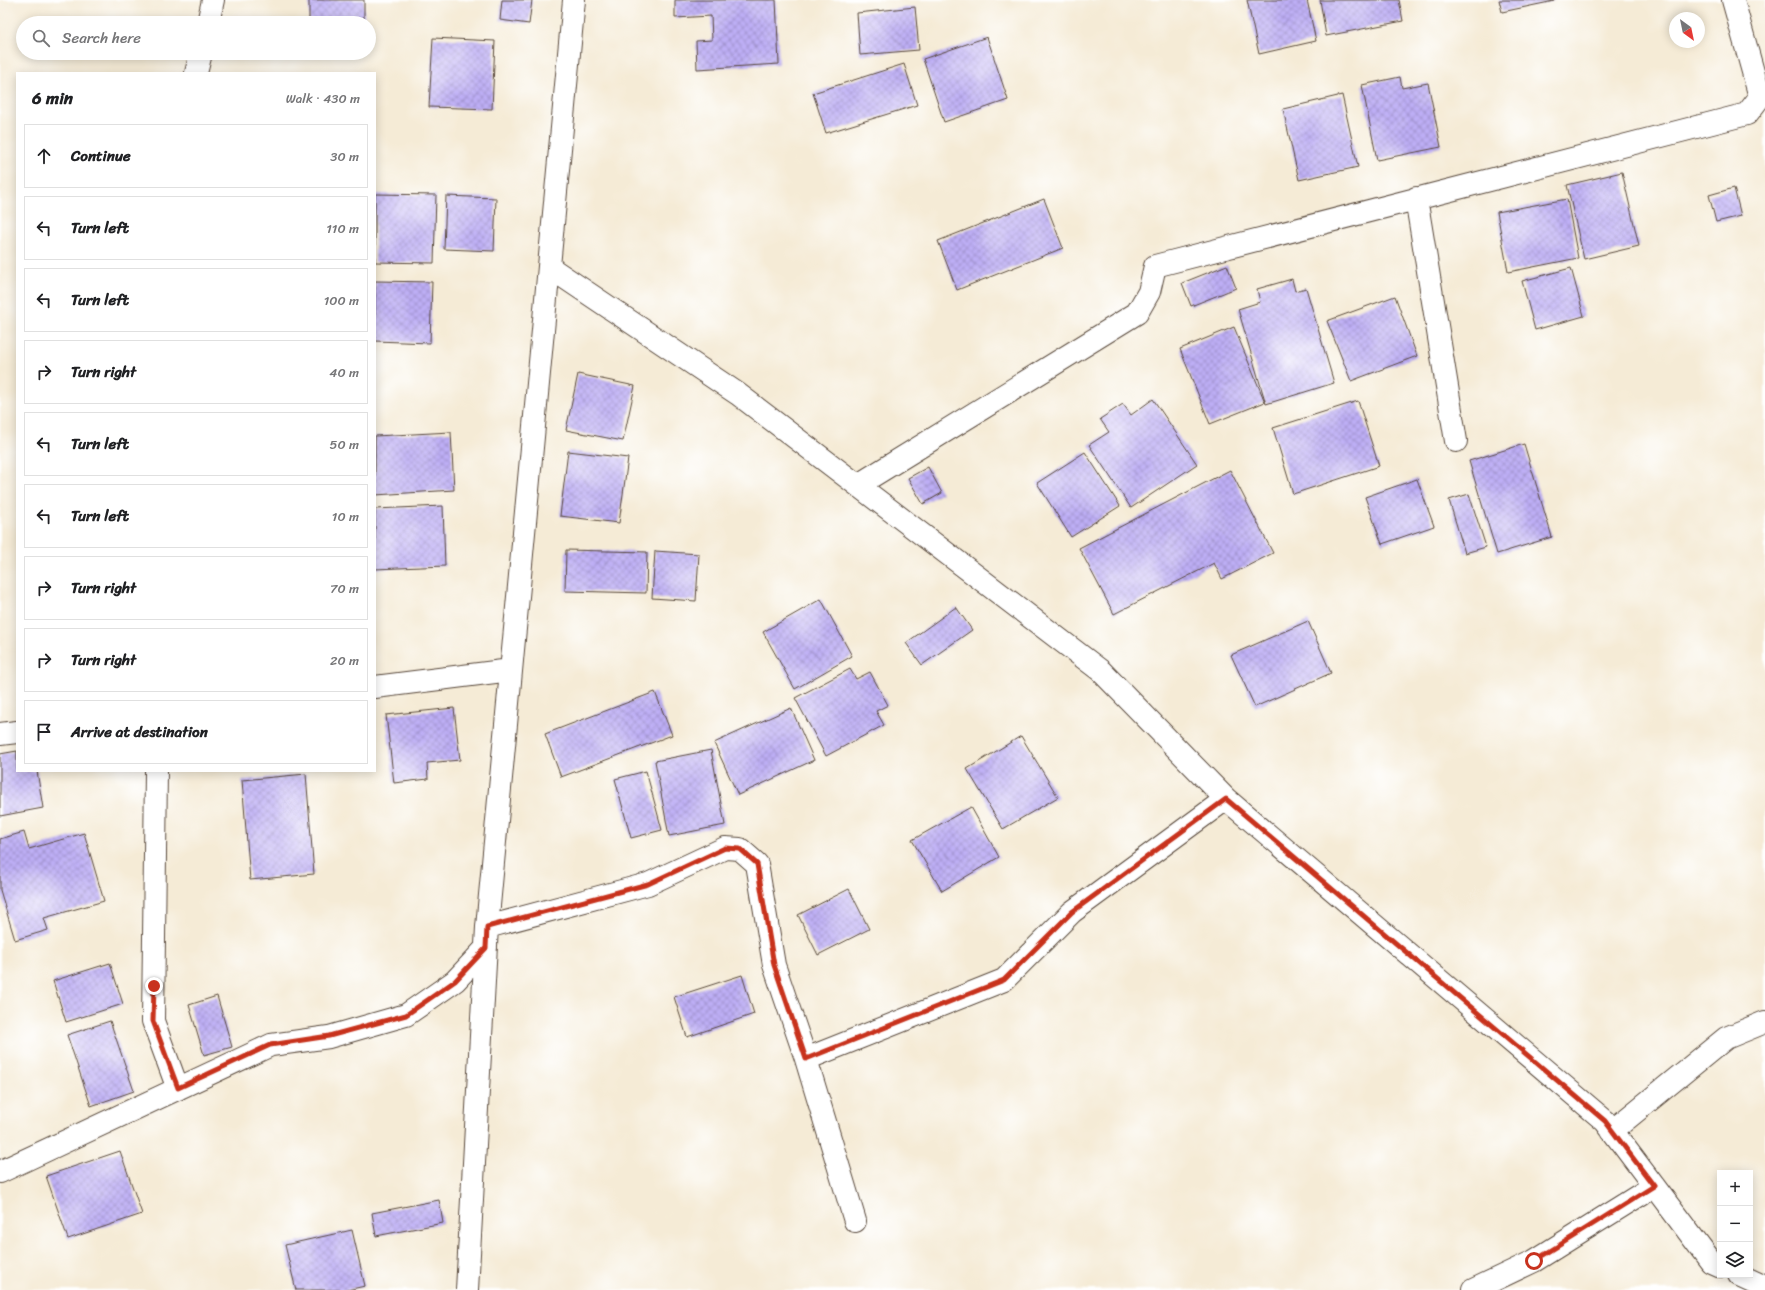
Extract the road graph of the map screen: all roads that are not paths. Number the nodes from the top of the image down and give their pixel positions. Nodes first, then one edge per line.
1 (213, 0) edge
2 (574, 0) edge
3 (1733, 0) edge
4 (210, 16) edge
5 (199, 60) edge
6 (196, 72) edge
7 (1762, 96) edge
8 (1416, 198) junction
9 (549, 268) junction
10 (1456, 441) dead end
11 (858, 485) junction
12 (511, 670) junction
13 (376, 687) edge
14 (16, 732) edge
15 (0, 734) edge
16 (156, 772) edge
17 (1226, 799) junction
18 (486, 937) junction
19 (1765, 1022) edge
20 (806, 1059) junction
21 (178, 1088) junction
22 (1612, 1131) junction
23 (0, 1172) edge
24 (1654, 1186) junction
25 (855, 1221) dead end
26 (1717, 1265) edge
27 (1746, 1278) edge
28 (1765, 1287) edge
29 (467, 1290) edge
30 (1473, 1290) edge

1 - 4 street
2 - 9 street
3 - 7 street
5 - 6 street
7 - 8 street
8 - 10 street
8 - 11 street
9 - 11 street
9 - 12 street
11 - 17 street
12 - 13 street
12 - 18 street
14 - 15 street
16 - 21 street
17 - 20 street
17 - 22 street
18 - 20 street
18 - 21 street
18 - 29 street
19 - 22 street
20 - 25 street
21 - 23 street
22 - 24 street
24 - 26 street
24 - 30 street
27 - 28 street

